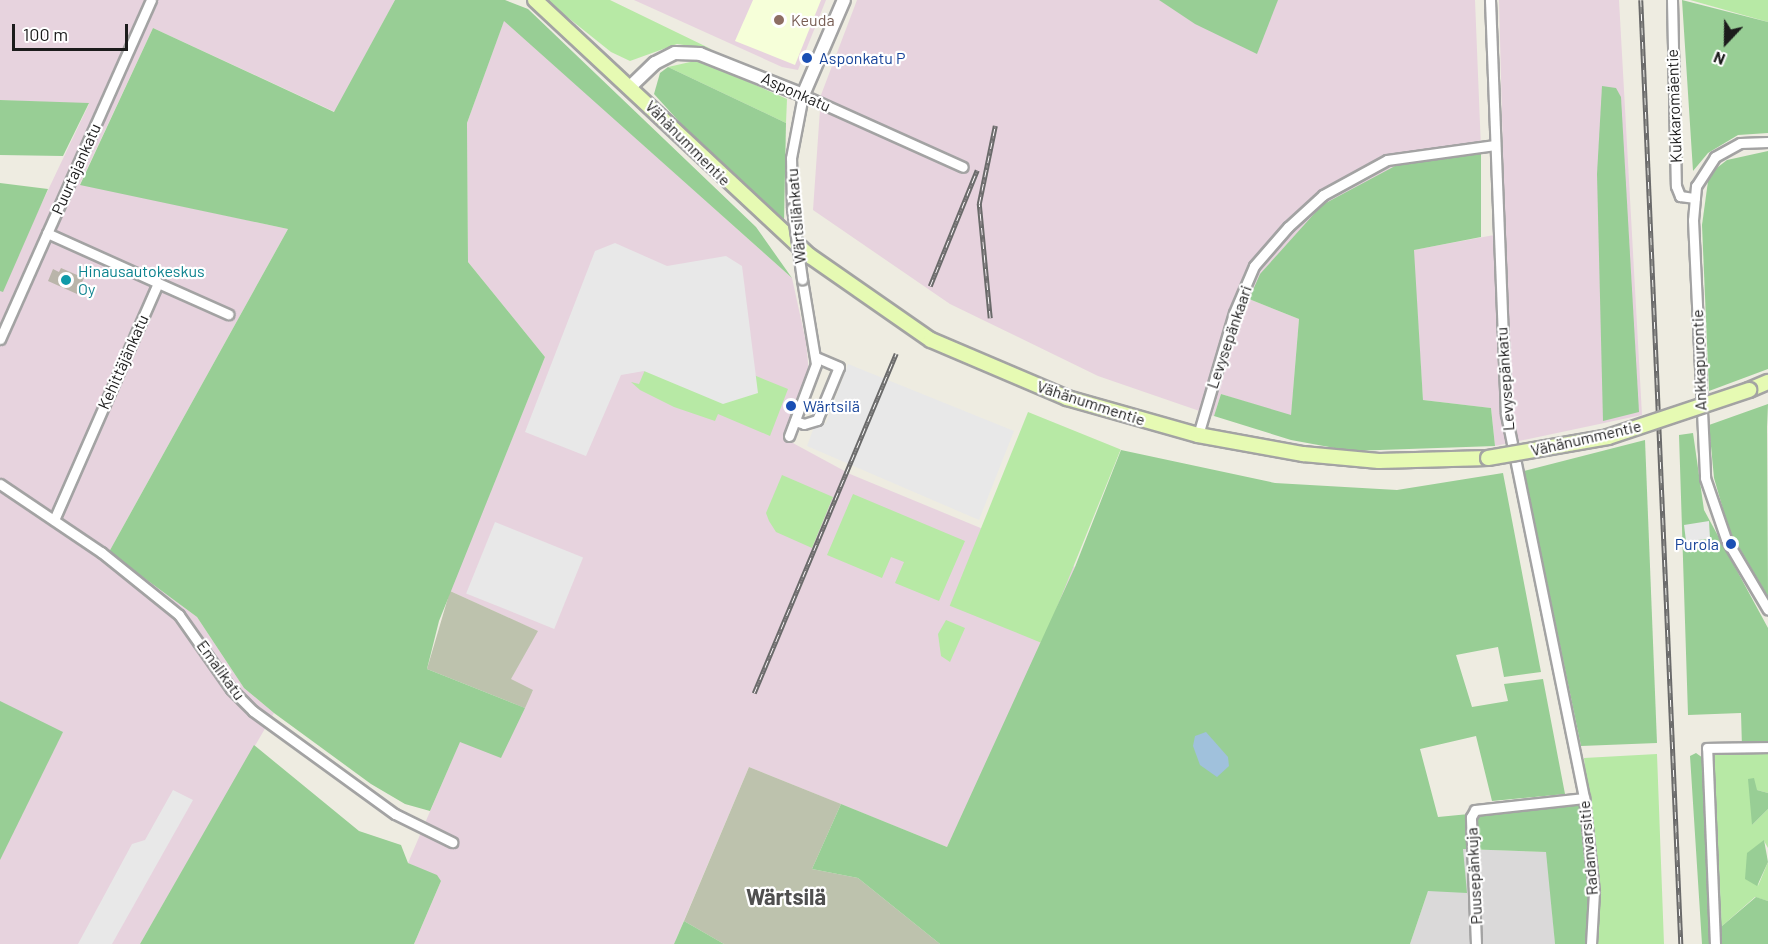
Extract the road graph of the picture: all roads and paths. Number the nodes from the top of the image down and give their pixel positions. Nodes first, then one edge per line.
1 (152, 0) edge
2 (535, 0) edge
3 (844, 0) edge
4 (1490, 0) edge
5 (1672, 0) edge
6 (632, 86) junction
7 (803, 94) junction
8 (1768, 142) edge
9 (1495, 145) junction
10 (963, 168) dead end
11 (1695, 198) junction
12 (47, 233) junction
13 (158, 283) junction
14 (228, 314) dead end
15 (0, 339) edge
16 (816, 357) junction
17 (1768, 382) edge
18 (795, 421) junction
19 (1198, 435) junction
20 (789, 436) dead end
21 (0, 484) edge
22 (54, 520) junction
23 (1768, 610) edge
24 (1768, 747) edge
25 (1575, 752) joint
26 (1584, 798) junction
27 (452, 842) dead end
28 (1476, 944) edge
29 (1591, 944) edge
30 (1716, 944) edge

1 - 12 street, Puurtajankatu
2 - 6 main road, Vähänummentie
3 - 7 street, Wärtsilänkatu
4 - 9 street, Levysepänkatu
5 - 11 street, Kukkaromäentie
6 - 7 street, Asponkatu
6 - 19 main road, Vähänummentie
7 - 10 street, Asponkatu
7 - 16 street, Wärtsilänkatu, bridge
8 - 11 street, Ankkapurontie
9 - 19 street, Levysepänkaari
9 - 25 street, Levysepänkatu
11 - 23 street, Ankkapurontie
12 - 13 street
12 - 15 street, Puurtajankatu
13 - 14 street
13 - 22 street, Kehittäjänkatu
16 - 18 street, Wärtsilänkatu
16 - 18 street
17 - 19 main road, Vähänummentie, bridge
18 - 20 street, Wärtsilänkatu
21 - 22 street, Emalikatu
22 - 27 street, Emalikatu
24 - 30 street
25 - 26 street, Radanvarsitie
26 - 28 street, Puusepänkuja
26 - 29 street, Radanvarsitie

